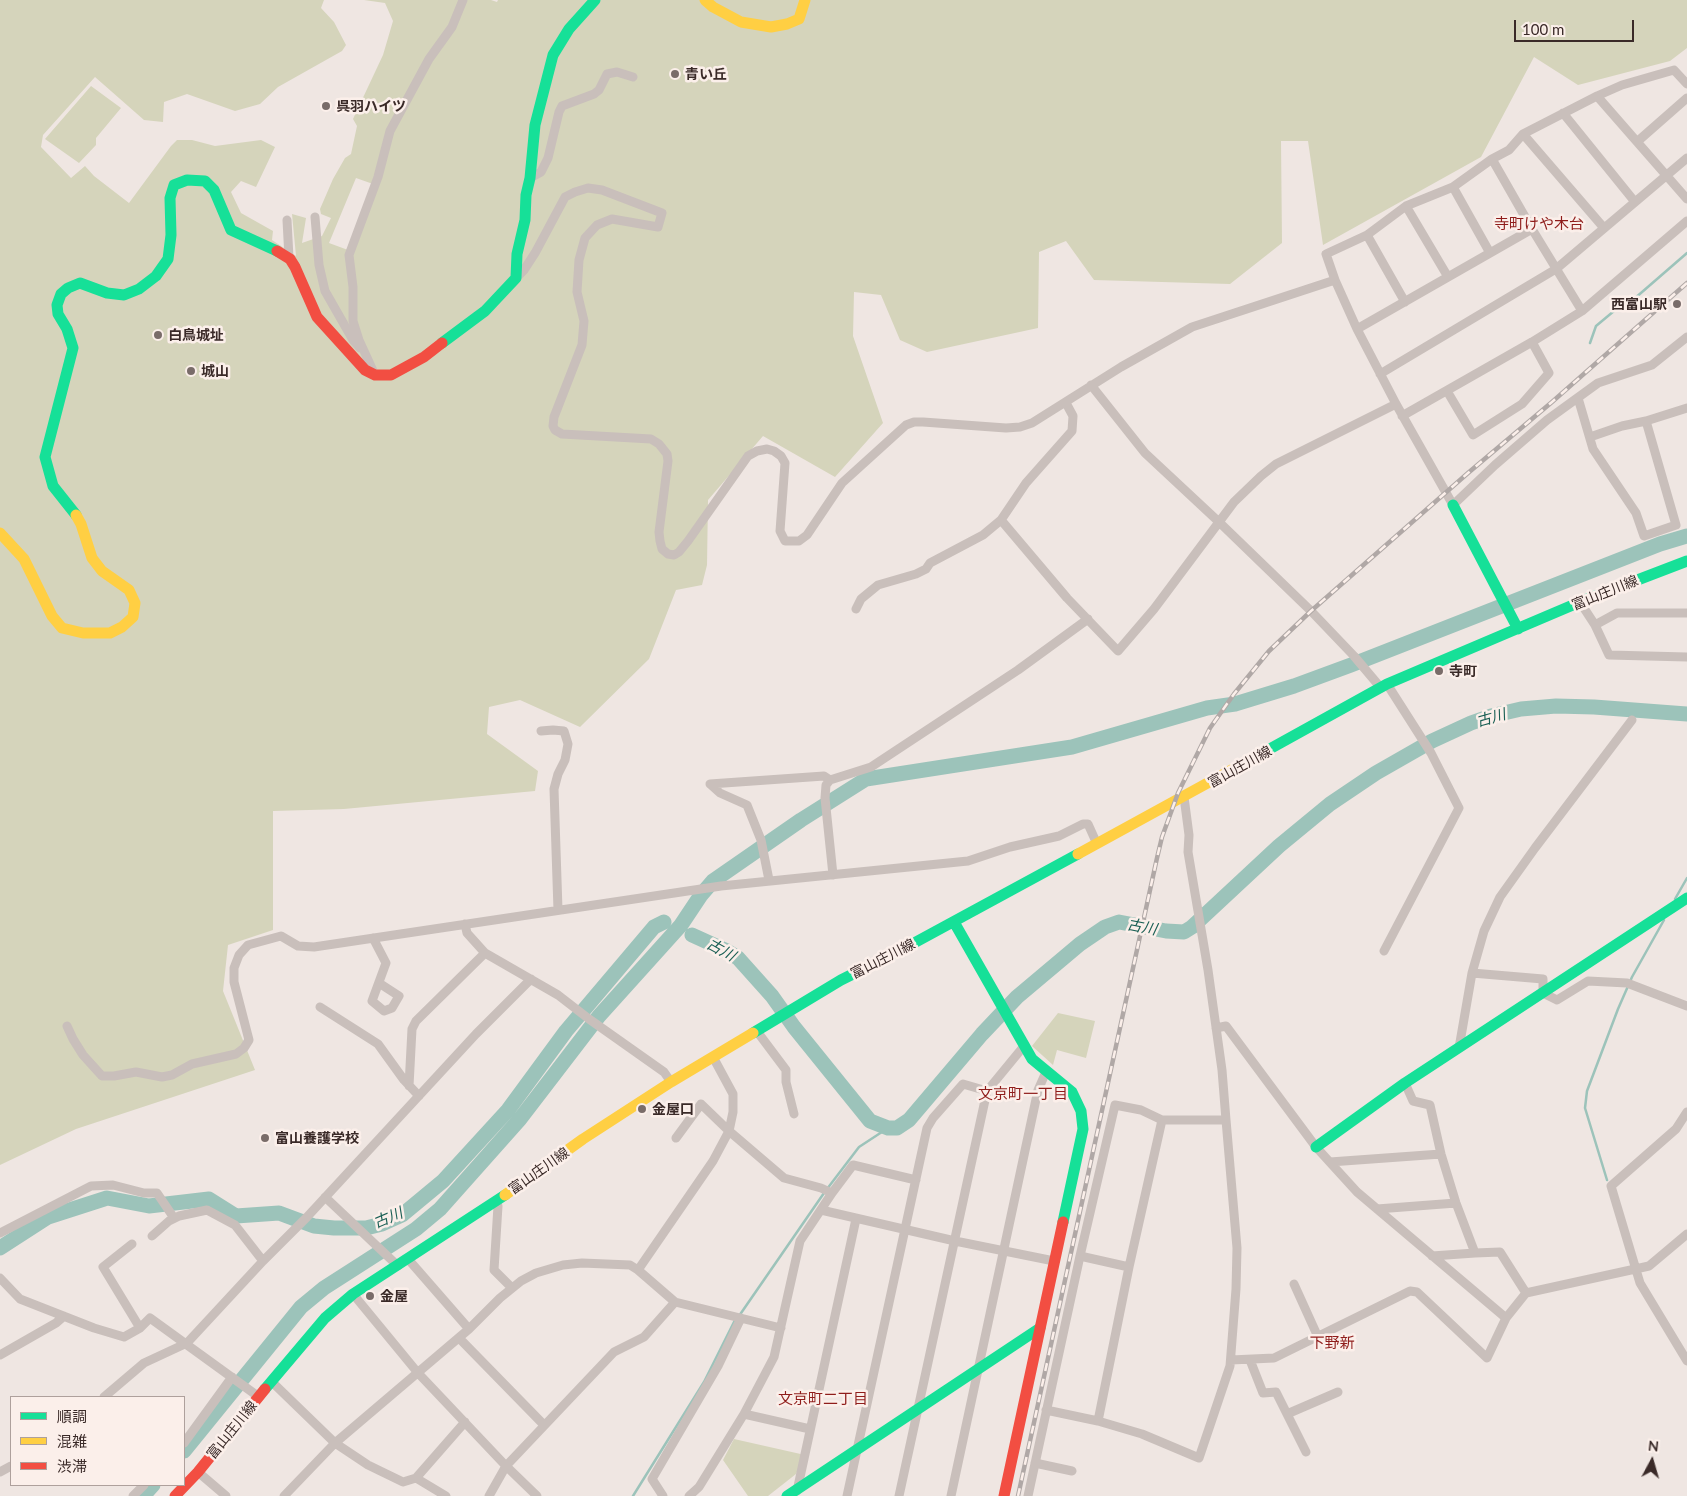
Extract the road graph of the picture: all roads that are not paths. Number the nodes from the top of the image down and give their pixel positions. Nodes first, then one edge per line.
1 (463, 0) edge
2 (595, 0) edge
3 (705, 0) edge
4 (805, 0) edge
5 (632, 77) dead end
6 (1687, 84) edge
7 (1597, 96) junction
8 (1687, 98) edge
9 (1562, 113) junction
10 (1523, 134) junction
11 (1638, 141) junction
12 (1687, 158) edge
13 (1492, 159) junction
14 (1666, 175) junction
15 (530, 178) junction
16 (1453, 187) junction
17 (1687, 199) edge
18 (1635, 202) junction
19 (1406, 206) junction
20 (315, 217) dead end
21 (287, 220) dead end
22 (1687, 221) edge
23 (1604, 228) junction
24 (1532, 229) junction
25 (1367, 235) junction
26 (1490, 253) junction
27 (289, 258) junction
28 (1556, 269) junction
29 (1448, 277) junction
30 (516, 278) junction
31 (1335, 280) junction
32 (1405, 302) junction
33 (1582, 311) junction
34 (1357, 329) junction
35 (1687, 337) edge
36 (1532, 342) junction
37 (365, 354) junction
38 (1380, 374) junction
39 (375, 375) junction
40 (1091, 385) junction
41 (1447, 391) junction
42 (1578, 398) junction
43 (1066, 403) junction
44 (1396, 404) junction
45 (1687, 408) edge
46 (1402, 416) junction
47 (1646, 421) junction
48 (1590, 437) junction
49 (1453, 505) junction
50 (1001, 520) junction
51 (1219, 522) junction
52 (0, 533) edge
53 (1687, 561) edge
54 (1580, 602) junction
55 (856, 608) dead end
56 (1687, 613) edge
57 (1088, 619) junction
58 (1594, 625) junction
59 (1518, 629) junction
60 (1687, 657) edge
61 (1384, 686) junction
62 (1632, 720) dead end
63 (541, 731) dead end
64 (830, 780) junction
65 (1184, 797) junction
66 (1097, 844) junction
67 (833, 875) junction
68 (769, 880) junction
69 (1687, 898) edge
70 (558, 910) junction
71 (954, 922) junction
72 (465, 924) junction
73 (373, 938) junction
74 (1384, 951) dead end
75 (485, 952) junction
76 (1472, 973) junction
77 (531, 979) junction
78 (379, 982) dead end
79 (1544, 993) junction
80 (1687, 1006) edge
81 (320, 1007) dead end
82 (67, 1026) dead end
83 (1216, 1028) junction
84 (756, 1030) junction
85 (1024, 1046) junction
86 (1459, 1048) junction
87 (713, 1057) junction
88 (1046, 1072) junction
89 (671, 1082) junction
90 (1405, 1083) junction
91 (409, 1086) junction
92 (988, 1090) junction
93 (418, 1096) junction
94 (1687, 1113) edge
95 (794, 1114) dead end
96 (1162, 1120) junction
97 (1226, 1120) junction
98 (728, 1131) junction
99 (676, 1138) dead end
100 (1316, 1148) junction
101 (1441, 1154) junction
102 (1330, 1162) junction
103 (916, 1180) junction
104 (832, 1193) junction
105 (325, 1197) junction
106 (495, 1201) junction
107 (1456, 1203) junction
108 (1376, 1209) junction
109 (821, 1210) junction
110 (172, 1216) junction
111 (856, 1219) junction
112 (905, 1229) junction
113 (0, 1233) edge
114 (1687, 1234) edge
115 (152, 1236) dead end
116 (955, 1241) junction
117 (132, 1244) dead end
118 (1004, 1251) junction
119 (1474, 1252) junction
120 (1080, 1256) junction
121 (1432, 1256) junction
122 (408, 1259) junction
123 (263, 1261) junction
124 (1054, 1261) junction
125 (398, 1266) junction
126 (1129, 1268) junction
127 (638, 1270) junction
128 (1636, 1270) junction
129 (0, 1278) edge
130 (1294, 1284) dead end
131 (512, 1288) junction
132 (1526, 1293) junction
133 (353, 1294) junction
134 (675, 1302) junction
135 (64, 1316) junction
136 (741, 1318) junction
137 (1506, 1318) junction
138 (140, 1328) junction
139 (781, 1328) junction
140 (1040, 1328) junction
141 (469, 1330) junction
142 (1318, 1337) junction
143 (459, 1338) junction
144 (187, 1344) junction
145 (0, 1355) edge
146 (1231, 1360) junction
147 (1250, 1360) junction
148 (1687, 1361) edge
149 (978, 1368) junction
150 (418, 1373) junction
151 (234, 1378) junction
152 (272, 1382) junction
153 (1338, 1392) dead end
154 (105, 1396) edge
155 (259, 1397) junction
156 (918, 1409) junction
157 (1046, 1410) junction
158 (744, 1414) junction
159 (1288, 1414) junction
160 (1098, 1421) junction
161 (464, 1422) junction
162 (544, 1425) junction
163 (810, 1429) junction
164 (185, 1442) edge
165 (336, 1443) junction
166 (858, 1449) junction
167 (1306, 1452) dead end
168 (1035, 1462) junction
169 (506, 1466) junction
170 (1072, 1471) dead end
171 (198, 1472) junction
172 (416, 1478) junction
173 (143, 1486) edge
174 (185, 1486) edge
175 (185, 1486) edge
176 (797, 1492) edge
177 (133, 1496) edge
178 (175, 1496) edge
179 (226, 1496) edge
180 (284, 1496) edge
181 (446, 1496) edge
182 (489, 1496) edge
183 (537, 1496) edge
184 (663, 1496) edge
185 (689, 1496) edge
186 (787, 1496) edge
187 (847, 1496) edge
188 (899, 1496) edge
189 (951, 1496) edge
190 (1004, 1496) edge
191 (1028, 1496) edge

1 - 37 street
2 - 15 street
3 - 4 street
5 - 15 street
6 - 7 street
7 - 9 street
7 - 11 street
8 - 11 street
9 - 10 street
9 - 18 street
10 - 13 street
10 - 23 street
11 - 14 street
12 - 14 street
13 - 16 street
13 - 24 street
14 - 17 street
14 - 18 street
15 - 30 street
16 - 19 street
16 - 26 street
18 - 23 street
19 - 25 street
19 - 29 street
20 - 37 street
21 - 27 street
22 - 33 street
23 - 28 street
24 - 26 street
24 - 28 street
25 - 31 street
25 - 32 street
26 - 29 street
27 - 39 street
27 - 52 street
28 - 33 street
28 - 38 street
29 - 32 street
30 - 39 street
30 - 43 street
31 - 34 street
31 - 40 street
32 - 34 street
33 - 36 street
34 - 38 street
35 - 42 street
36 - 41 street
36 - 41 street
37 - 39 street
38 - 44 street
40 - 43 street
40 - 51 street
41 - 46 street
42 - 48 street
42 - 49 street
43 - 50 street
44 - 46 street
44 - 51 street
45 - 47 street
46 - 49 street
47 - 48 street
47 - 48 street
49 - 59 street
50 - 55 street
50 - 57 street
51 - 57 street
51 - 61 street
53 - 54 street, 富山庄川線
54 - 58 street
54 - 59 street, 富山庄川線
56 - 58 street
57 - 64 street
58 - 60 street
59 - 61 street, 富山庄川線
61 - 65 street, 富山庄川線
61 - 74 street
62 - 76 street
63 - 70 street
64 - 67 street
64 - 68 street
65 - 66 street, 富山庄川線
65 - 83 street
66 - 67 street
66 - 71 street, 富山庄川線
67 - 68 street
68 - 70 street
69 - 79 street
70 - 72 street
71 - 84 street, 富山庄川線
71 - 85 street
72 - 73 street
72 - 75 street
73 - 78 street
73 - 82 street
75 - 77 street
75 - 91 street
76 - 79 street
76 - 86 street
77 - 89 street
77 - 93 street
79 - 80 street
79 - 86 street
81 - 91 street
83 - 97 street
83 - 100 street
84 - 87 street, 富山庄川線
84 - 95 street
85 - 88 street
85 - 92 street
86 - 90 street
87 - 89 street, 富山庄川線
87 - 98 street
88 - 118 street
88 - 124 street
89 - 106 street, 富山庄川線
90 - 100 street
90 - 101 street
91 - 93 street
92 - 103 street
92 - 116 street
93 - 105 street
94 - 128 street
96 - 97 street
96 - 120 street
96 - 126 street
97 - 146 street
98 - 99 street
98 - 104 street
98 - 127 street
100 - 102 street
101 - 102 street
101 - 107 street
102 - 108 street
103 - 104 street
103 - 112 street
104 - 109 street
105 - 123 street
105 - 125 street
106 - 122 street, 富山庄川線
106 - 131 street
107 - 108 street
107 - 119 street
108 - 121 street
109 - 111 street
109 - 139 street
110 - 113 street
110 - 115 street
110 - 123 street
111 - 112 street
111 - 163 street
112 - 116 street
112 - 166 street
114 - 128 street
116 - 118 street
116 - 156 street
117 - 138 street
118 - 124 street
118 - 149 street
119 - 121 street
119 - 132 street
120 - 126 street
120 - 157 street
121 - 137 street
122 - 125 street, 富山庄川線
122 - 141 street
123 - 144 street
124 - 140 street
125 - 133 street, 富山庄川線
126 - 160 street
127 - 131 street
127 - 134 street
128 - 132 street
128 - 148 street
129 - 135 street
130 - 142 street
131 - 141 street
132 - 137 street
133 - 150 street
133 - 152 street, 富山庄川線
134 - 136 street
134 - 162 street
135 - 138 street
135 - 145 street
136 - 139 street
136 - 184 street
137 - 142 street
138 - 144 street
139 - 158 street
140 - 149 street
140 - 190 street
141 - 143 street
142 - 147 street
143 - 150 street
143 - 162 street
144 - 151 street
144 - 154 street
146 - 147 street
146 - 160 street
147 - 159 street
149 - 156 street
149 - 189 street
150 - 161 street
150 - 165 street
151 - 155 street
151 - 164 street
152 - 155 street, 富山庄川線
152 - 165 street
153 - 159 street
155 - 171 street, 富山庄川線
156 - 166 street
156 - 188 street
157 - 160 street
157 - 168 street
158 - 163 street
158 - 185 street
159 - 167 street
161 - 169 street
161 - 172 street
162 - 169 street
163 - 176 street
165 - 172 street
165 - 180 street
166 - 176 street
166 - 187 street
168 - 170 street
168 - 191 street
169 - 182 street
169 - 183 street
171 - 174 street, 富山庄川線
171 - 179 street
172 - 181 street
173 - 177 street
175 - 178 street, 富山庄川線
176 - 186 street

